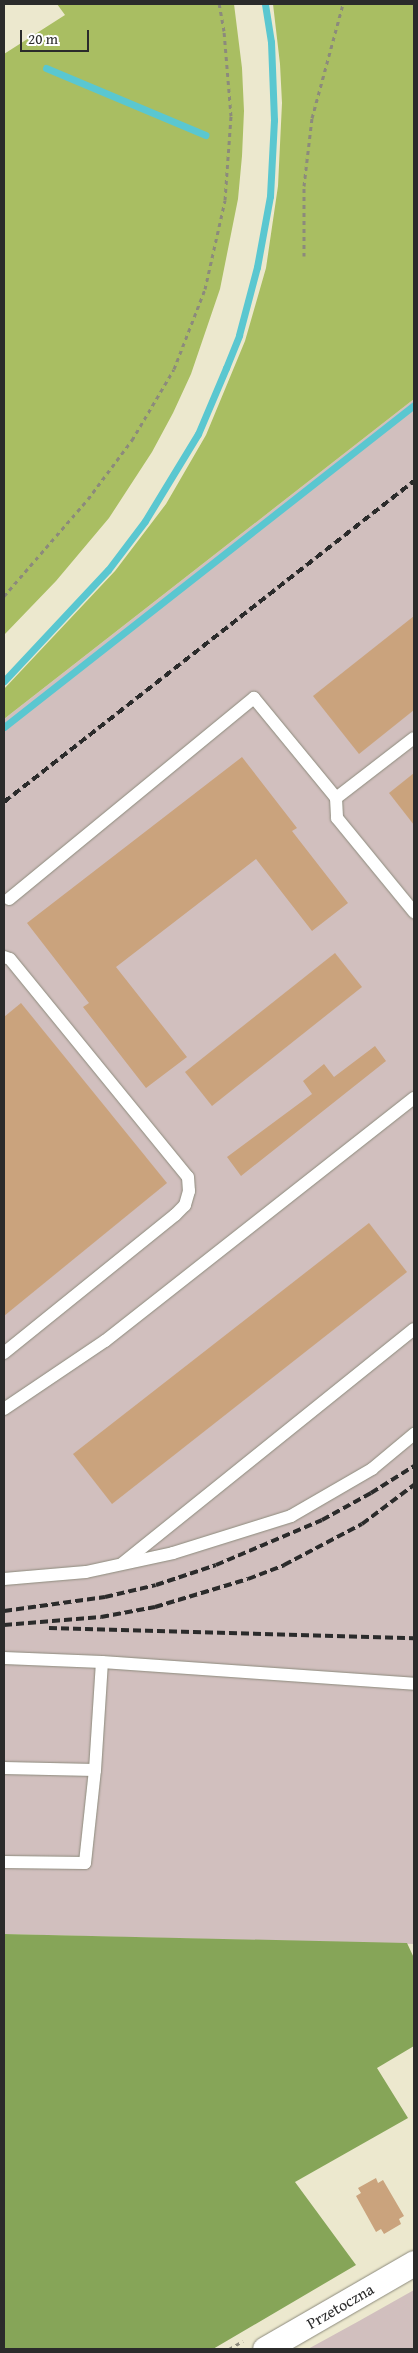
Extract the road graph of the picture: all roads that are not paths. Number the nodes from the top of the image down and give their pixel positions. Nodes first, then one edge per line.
1 (414, 738) edge
2 (336, 798) junction
3 (10, 899) dead end
4 (412, 906) edge
5 (4, 957) edge
6 (414, 1098) edge
7 (414, 1329) edge
8 (4, 1354) edge
9 (4, 1409) edge
10 (413, 1436) edge
11 (121, 1564) junction
12 (4, 1579) edge
13 (4, 1658) edge
14 (102, 1662) junction
15 (414, 1684) edge
16 (4, 1768) edge
17 (96, 1770) junction
18 (4, 1862) edge
19 (414, 2263) edge
20 (265, 2349) edge

1 - 2 lane
2 - 3 lane
2 - 4 lane
5 - 8 lane
6 - 9 lane
7 - 11 lane
10 - 11 lane
11 - 12 lane
13 - 14 lane
14 - 15 lane
14 - 17 lane
16 - 17 lane
17 - 18 lane
19 - 20 street, Przetoczna

